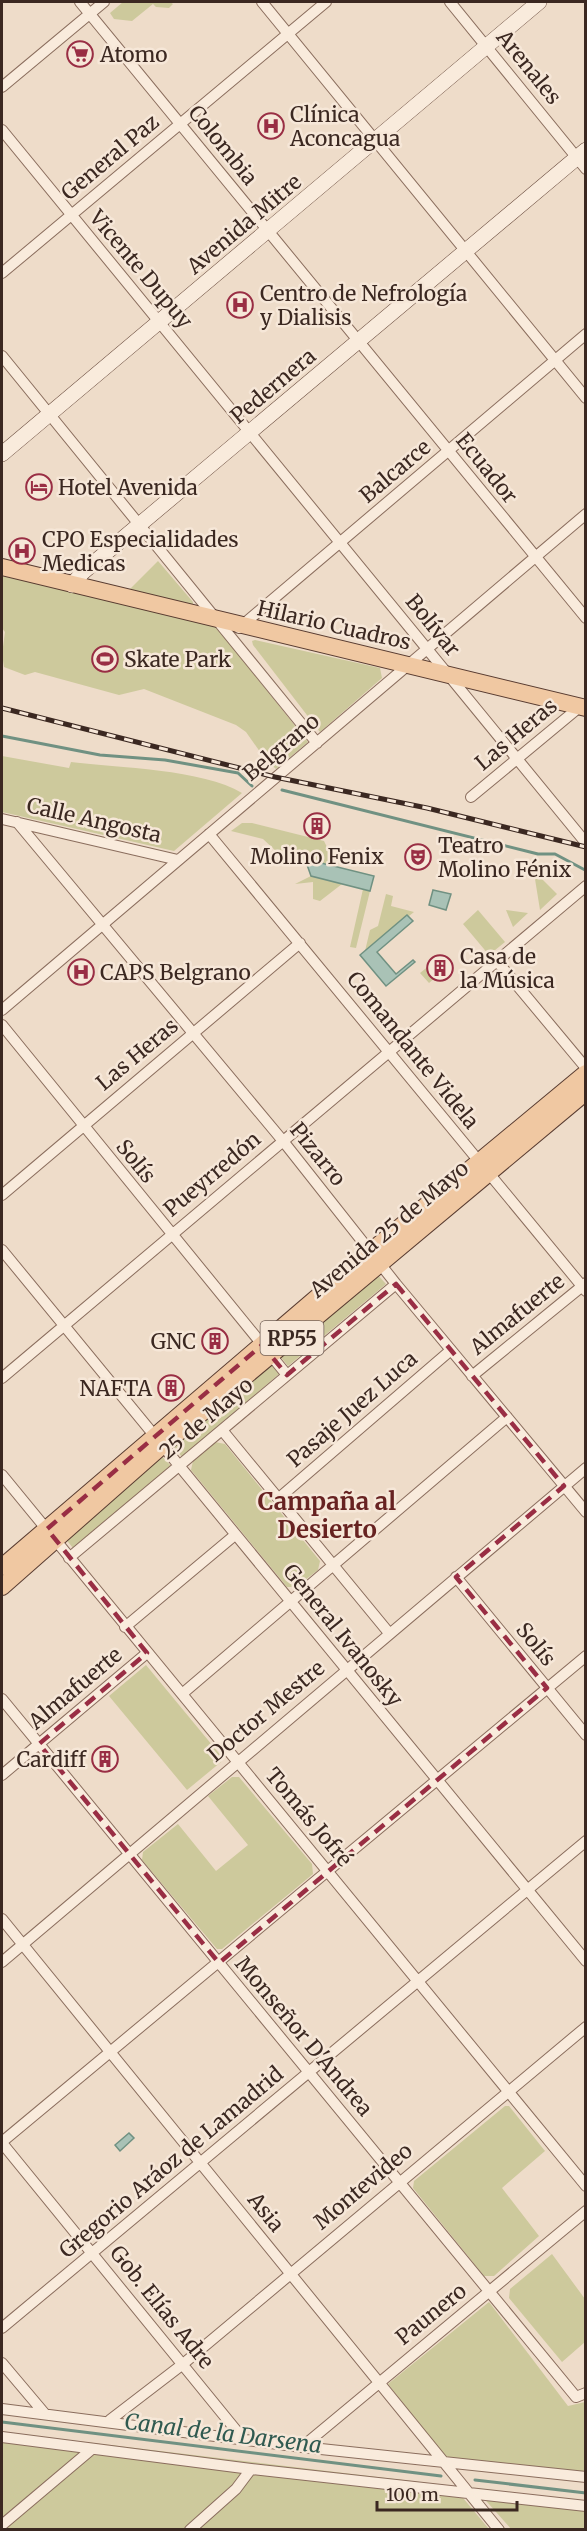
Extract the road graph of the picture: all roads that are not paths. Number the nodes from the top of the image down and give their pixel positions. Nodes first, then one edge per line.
1 (80, 2) edge
2 (104, 2) edge
3 (262, 2) edge
4 (326, 2) edge
5 (450, 2) edge
6 (539, 2) edge
7 (90, 13) junction
8 (288, 33) junction
9 (487, 45) junction
10 (2, 87) edge
11 (180, 123) junction
12 (2, 130) edge
13 (375, 140) junction
14 (583, 159) edge
15 (71, 215) junction
16 (269, 232) junction
17 (465, 251) junction
18 (2, 273) edge
19 (160, 321) junction
20 (585, 334) edge
21 (359, 342) junction
22 (2, 356) edge
23 (555, 360) junction
24 (585, 398) edge
25 (49, 413) junction
26 (251, 432) junction
27 (448, 451) junction
28 (2, 454) edge
29 (585, 514) edge
30 (139, 525) junction
31 (341, 542) junction
32 (536, 557) junction
33 (2, 567) edge
34 (72, 585) junction
35 (585, 618) edge
36 (217, 620) junction
37 (235, 631) junction
38 (428, 650) junction
39 (408, 666) junction
40 (450, 676) junction
41 (584, 705) edge
42 (316, 743) junction
43 (517, 759) junction
44 (471, 796) dead end
45 (7, 822) edge
46 (209, 834) junction
47 (585, 843) edge
48 (178, 860) junction
49 (585, 886) edge
50 (103, 926) junction
51 (300, 943) junction
52 (496, 960) junction
53 (2, 1010) edge
54 (2, 1025) edge
55 (193, 1032) junction
56 (388, 1050) junction
57 (585, 1068) edge
58 (585, 1073) edge
59 (585, 1092) edge
60 (82, 1126) junction
61 (283, 1141) junction
62 (484, 1168) junction
63 (2, 1195) edge
64 (171, 1234) junction
65 (2, 1250) edge
66 (377, 1257) junction
67 (396, 1284) junction
68 (584, 1287) edge
69 (62, 1324) junction
70 (451, 1350) junction
71 (267, 1351) junction
72 (288, 1375) junction
73 (472, 1376) junction
74 (2, 1378) edge
75 (507, 1418) junction
76 (222, 1430) junction
77 (158, 1441) junction
78 (179, 1466) junction
79 (585, 1468) edge
80 (2, 1474) edge
81 (564, 1486) junction
82 (279, 1498) junction
83 (585, 1512) edge
84 (51, 1535) junction
85 (235, 1535) junction
86 (69, 1558) junction
87 (333, 1564) junction
88 (2, 1567) edge
89 (456, 1577) junction
90 (2, 1587) edge
91 (290, 1601) junction
92 (125, 1627) junction
93 (389, 1633) junction
94 (147, 1653) junction
95 (585, 1656) edge
96 (346, 1669) junction
97 (547, 1688) junction
98 (182, 1694) junction
99 (2, 1699) edge
100 (585, 1735) edge
101 (39, 1744) junction
102 (236, 1762) junction
103 (2, 1775) edge
104 (437, 1780) junction
105 (585, 1840) edge
106 (129, 1855) junction
107 (328, 1871) junction
108 (527, 1890) junction
109 (2, 1919) edge
110 (23, 1945) junction
111 (585, 1961) edge
112 (2, 1962) edge
113 (219, 1963) junction
114 (418, 1980) junction
115 (585, 2027) edge
116 (110, 2052) junction
117 (308, 2072) junction
118 (507, 2090) junction
119 (2, 2143) edge
120 (200, 2162) junction
121 (400, 2182) junction
122 (585, 2186) edge
123 (585, 2211) edge
124 (93, 2253) junction
125 (291, 2273) junction
126 (489, 2292) junction
127 (2, 2328) edge
128 (2, 2363) edge
129 (183, 2364) junction
130 (379, 2382) junction
131 (580, 2395) edge
132 (2, 2409) edge
133 (45, 2414) junction
134 (110, 2421) junction
135 (2, 2437) edge
136 (244, 2440) junction
137 (302, 2447) junction
138 (93, 2449) junction
139 (444, 2463) junction
140 (251, 2469) junction
141 (585, 2477) edge
142 (467, 2492) junction
143 (585, 2506) edge
144 (2, 2525) edge
145 (190, 2529) edge
146 (499, 2529) edge

1 - 7 street, Colombia
2 - 7 street
3 - 8 street
4 - 8 street, General Paz
5 - 9 street, Arenales
6 - 9 main road, Avenida Mitre
7 - 10 street
7 - 11 street, Colombia
8 - 11 street, General Paz
8 - 13 street
9 - 13 main road, Avenida Mitre
9 - 14 street, Arenales
11 - 15 street, General Paz
11 - 16 street, Colombia
12 - 15 street, Vicente Dupuy
13 - 16 main road, Avenida Mitre
13 - 17 street
14 - 17 main road, Pedernera
15 - 18 street, General Paz
15 - 19 street, Vicente Dupuy
16 - 19 main road, Avenida Mitre
16 - 21 street, Colombia
17 - 21 main road, Pedernera
17 - 23 street
19 - 25 main road, Avenida Mitre
19 - 26 street, Vicente Dupuy
20 - 23 street, Balcarce
21 - 26 main road, Pedernera
21 - 27 street, Ecuador
22 - 25 street
23 - 24 street
23 - 27 street, Balcarce
25 - 28 main road, Avenida Mitre
25 - 30 street
26 - 30 main road, Pedernera
26 - 31 street, Bolívar
27 - 31 street, Balcarce
27 - 32 street, Ecuador
29 - 32 street, Belgrano
30 - 34 main road, Pedernera
30 - 36 street
31 - 37 street, Balcarce
31 - 38 street, Bolívar
32 - 35 street, Ecuador
32 - 38 street, Belgrano
33 - 34 main road, Hilario Cuadros
34 - 36 main road, Hilario Cuadros
36 - 37 main road, Hilario Cuadros
37 - 39 main road, Hilario Cuadros
37 - 42 street
38 - 39 street, Belgrano
38 - 40 street, Bolívar
39 - 40 main road, Hilario Cuadros
39 - 42 street, Belgrano
40 - 41 main road, Hilario Cuadros
40 - 43 street, Bolívar
41 - 43 street, Las Heras
42 - 46 street, Belgrano
43 - 44 street, Las Heras
43 - 47 street, Bolívar
45 - 48 street, Calle Angosta
45 - 50 street, Pizarro
46 - 48 street, Belgrano
46 - 51 street, Comandante Videla
48 - 50 street, Belgrano
49 - 52 street, Pueyrredón
50 - 53 street, Belgrano
50 - 55 street, Pizarro
51 - 55 street, Las Heras
51 - 56 street, Comandante Videla
52 - 56 street, Pueyrredón
52 - 57 street
54 - 60 street, Solís
55 - 60 street, Las Heras
55 - 61 street, Pizarro
56 - 61 street, Pueyrredón
56 - 62 street, Comandante Videla
58 - 62 main road, Avenida 25 de Mayo / RP55
59 - 62 main road, Avenida 25 de Mayo / RP55
60 - 63 street, Las Heras
60 - 64 street, Solís
61 - 64 street, Pueyrredón
61 - 66 street, Pizarro
62 - 66 main road, Avenida 25 de Mayo / RP55
62 - 68 street, Comandante Videla
64 - 69 street, Pueyrredón
64 - 71 street, Solís
65 - 69 street, General Ivanosky
66 - 67 street, Pizarro
66 - 71 main road, Avenida 25 de Mayo / RP55
67 - 70 street, Pizarro
67 - 72 street, 25 de Mayo
68 - 73 street, Almafuerte
69 - 74 street, Pueyrredón
69 - 77 street, General Ivanosky
70 - 73 street, Pizarro
70 - 82 street, Pasaje Juez Luca
71 - 72 street, Solís
71 - 77 main road, Avenida 25 de Mayo / RP55
72 - 76 street, 25 de Mayo
73 - 75 street, Pizarro
75 - 81 street, Pizarro
75 - 87 street
76 - 78 street, 25 de Mayo
76 - 82 street
77 - 78 street, General Ivanosky
77 - 84 main road, Avenida 25 de Mayo / RP55
78 - 85 street, General Ivanosky
78 - 86 street, 25 de Mayo
79 - 81 street, Doctor Mestre
80 - 84 street, Tomás Jofré
81 - 83 street, Pizarro
81 - 89 street, Doctor Mestre
82 - 87 street
84 - 86 street, Tomás Jofré
84 - 88 main road, Avenida 25 de Mayo / RP55
84 - 90 main road, Avenida 25 de Mayo / RP55
85 - 91 street, General Ivanosky
85 - 92 street
86 - 92 street, Tomás Jofré
87 - 91 street
87 - 93 street
89 - 93 street, Doctor Mestre
89 - 97 street, Solís
91 - 96 street, General Ivanosky
91 - 98 street
92 - 94 street, Tomás Jofré
93 - 96 street, Doctor Mestre
94 - 98 street, Tomás Jofré
94 - 101 street, Almafuerte
95 - 97 street
96 - 102 street, Doctor Mestre
96 - 104 street, General Ivanosky
97 - 100 street, Solís
97 - 104 street
98 - 102 street, Tomás Jofré
99 - 101 street, Monseñor D'Andrea
101 - 103 street, Almafuerte
101 - 106 street, Monseñor D'Andrea
102 - 106 street, Doctor Mestre
102 - 107 street, Tomás Jofré
104 - 107 street
104 - 108 street, General Ivanosky
105 - 108 street, Gregorio Aráoz de Lamadrid
106 - 110 street, Doctor Mestre
106 - 113 street, Monseñor D'Andrea
107 - 113 street
107 - 114 street, Tomás Jofré
108 - 111 street, General Ivanosky
108 - 114 street, Gregorio Aráoz de Lamadrid
109 - 110 street, Asia
110 - 112 street, Doctor Mestre
110 - 116 street, Asia
113 - 116 street
113 - 117 street, Monseñor D'Andrea
114 - 117 street, Gregorio Aráoz de Lamadrid
114 - 118 street, Tomás Jofré
115 - 118 street, Montevideo
116 - 119 street
116 - 120 street, Asia
117 - 120 street, Gregorio Aráoz de Lamadrid
117 - 121 street, Monseñor D'Andrea
118 - 121 street, Montevideo
118 - 122 street, Tomás Jofré
119 - 124 street, Gob. Elías Adre
120 - 124 street, Gregorio Aráoz de Lamadrid
120 - 125 street, Asia
121 - 125 street, Montevideo
121 - 126 street, Monseñor D'Andrea
123 - 126 street, Paunero
124 - 127 street, Gregorio Aráoz de Lamadrid
124 - 129 street, Gob. Elías Adre
125 - 129 street, Montevideo
125 - 130 street, Asia
126 - 130 street, Paunero
126 - 131 street, Monseñor D'Andrea
128 - 133 street
129 - 134 street, Montevideo
129 - 136 street, Gob. Elías Adre
130 - 137 street, Paunero
130 - 139 street, Asia
132 - 133 street
133 - 134 street
134 - 136 street
135 - 138 street
136 - 137 street
137 - 139 street
138 - 140 street
138 - 144 street
139 - 141 street
139 - 142 street, Asia
140 - 142 street
140 - 145 street
142 - 143 street
142 - 146 street, Asia

